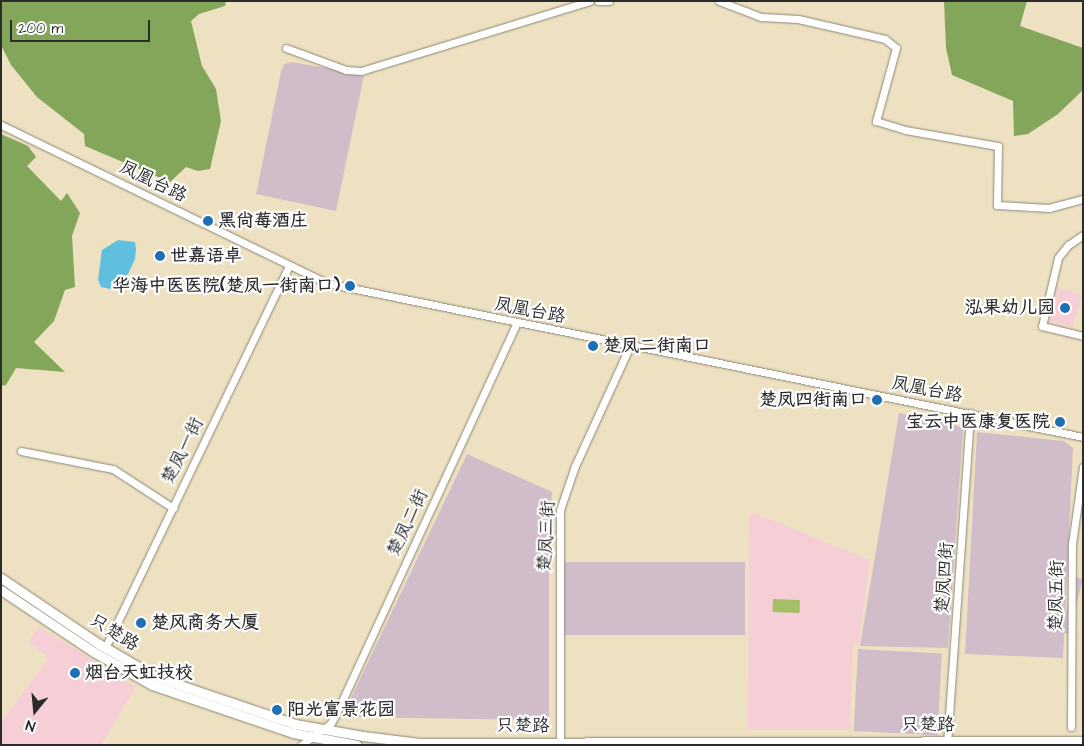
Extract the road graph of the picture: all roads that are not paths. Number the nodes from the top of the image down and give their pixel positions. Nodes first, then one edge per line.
1 (590, 1) edge
2 (598, 1) edge
3 (609, 1) edge
4 (719, 1) edge
5 (286, 48) dead end
6 (1, 125) edge
7 (1083, 199) edge
8 (1083, 235) edge
9 (288, 267) junction
10 (516, 324) junction
11 (1083, 336) edge
12 (630, 346) junction
13 (970, 413) junction
14 (1083, 437) edge
15 (21, 451) dead end
16 (1083, 467) edge
17 (173, 508) junction
18 (1, 578) edge
19 (1, 590) edge
20 (106, 648) junction
21 (1071, 727) dead end
22 (320, 728) junction
23 (308, 736) junction
24 (1083, 741) edge
25 (560, 742) junction
26 (947, 743) edge
27 (683, 744) edge
28 (301, 745) edge
29 (357, 745) edge

1 - 5 street
2 - 3 street
4 - 7 street
6 - 9 street, 凤凰台路
8 - 11 street
9 - 10 street, 凤凰台路
9 - 17 street, 楚凤一街
10 - 12 street, 凤凰台路
10 - 22 street, 楚凤二街
12 - 13 street, 凤凰台路
12 - 25 street, 楚凤三街
13 - 14 street, 凤凰台路
13 - 26 street, 楚凤四街
15 - 17 street
16 - 21 street, 楚凤五街
17 - 20 street, 楚凤一街
18 - 20 main road, 只楚路
19 - 23 main road, 只楚路
20 - 22 main road, 只楚路
22 - 23 street, 楚凤二街
22 - 25 main road, 只楚路
23 - 28 street, 楚凤二街
23 - 29 main road, 只楚路
24 - 26 main road, 只楚路
25 - 27 main road, 只楚路
26 - 27 main road, 只楚路

